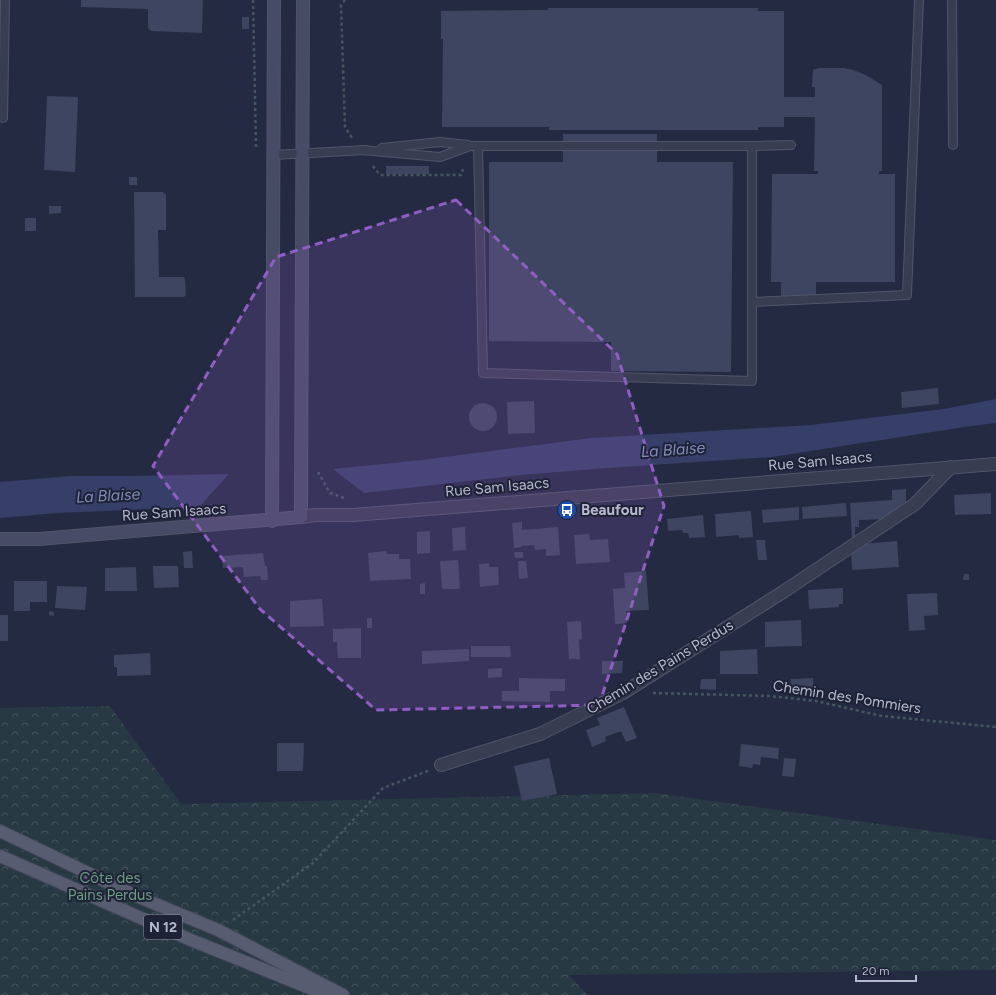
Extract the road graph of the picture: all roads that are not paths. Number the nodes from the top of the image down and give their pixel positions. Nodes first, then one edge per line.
1 (5, 0) edge
2 (274, 0) edge
3 (303, 0) edge
4 (919, 0) edge
5 (952, 0) edge
6 (4, 118) dead end
7 (791, 145) dead end
8 (953, 145) dead end
9 (474, 146) junction
10 (752, 146) junction
11 (362, 150) junction
12 (302, 153) junction
13 (273, 155) junction
14 (752, 302) junction
15 (996, 464) edge
16 (952, 467) junction
17 (301, 518) junction
18 (272, 521) junction
19 (0, 539) edge
20 (441, 765) road end
21 (0, 831) edge
22 (0, 856) edge
23 (327, 995) edge
24 (343, 995) edge

1 - 6 lane
2 - 13 main road
3 - 12 main road
4 - 14 lane
5 - 8 lane
7 - 10 lane
9 - 10 lane
9 - 11 lane
9 - 11 lane
9 - 14 lane
10 - 14 lane
11 - 12 lane
12 - 13 lane
12 - 17 main road
13 - 18 main road
15 - 16 street, Rue Sam Isaacs
16 - 17 street, Rue Sam Isaacs
16 - 20 street, Chemin des Pains Perdus
17 - 18 main road, Rue Sam Isaacs
18 - 19 main road, Rue Sam Isaacs
21 - 24 main road, N 12
22 - 23 main road, N 12

